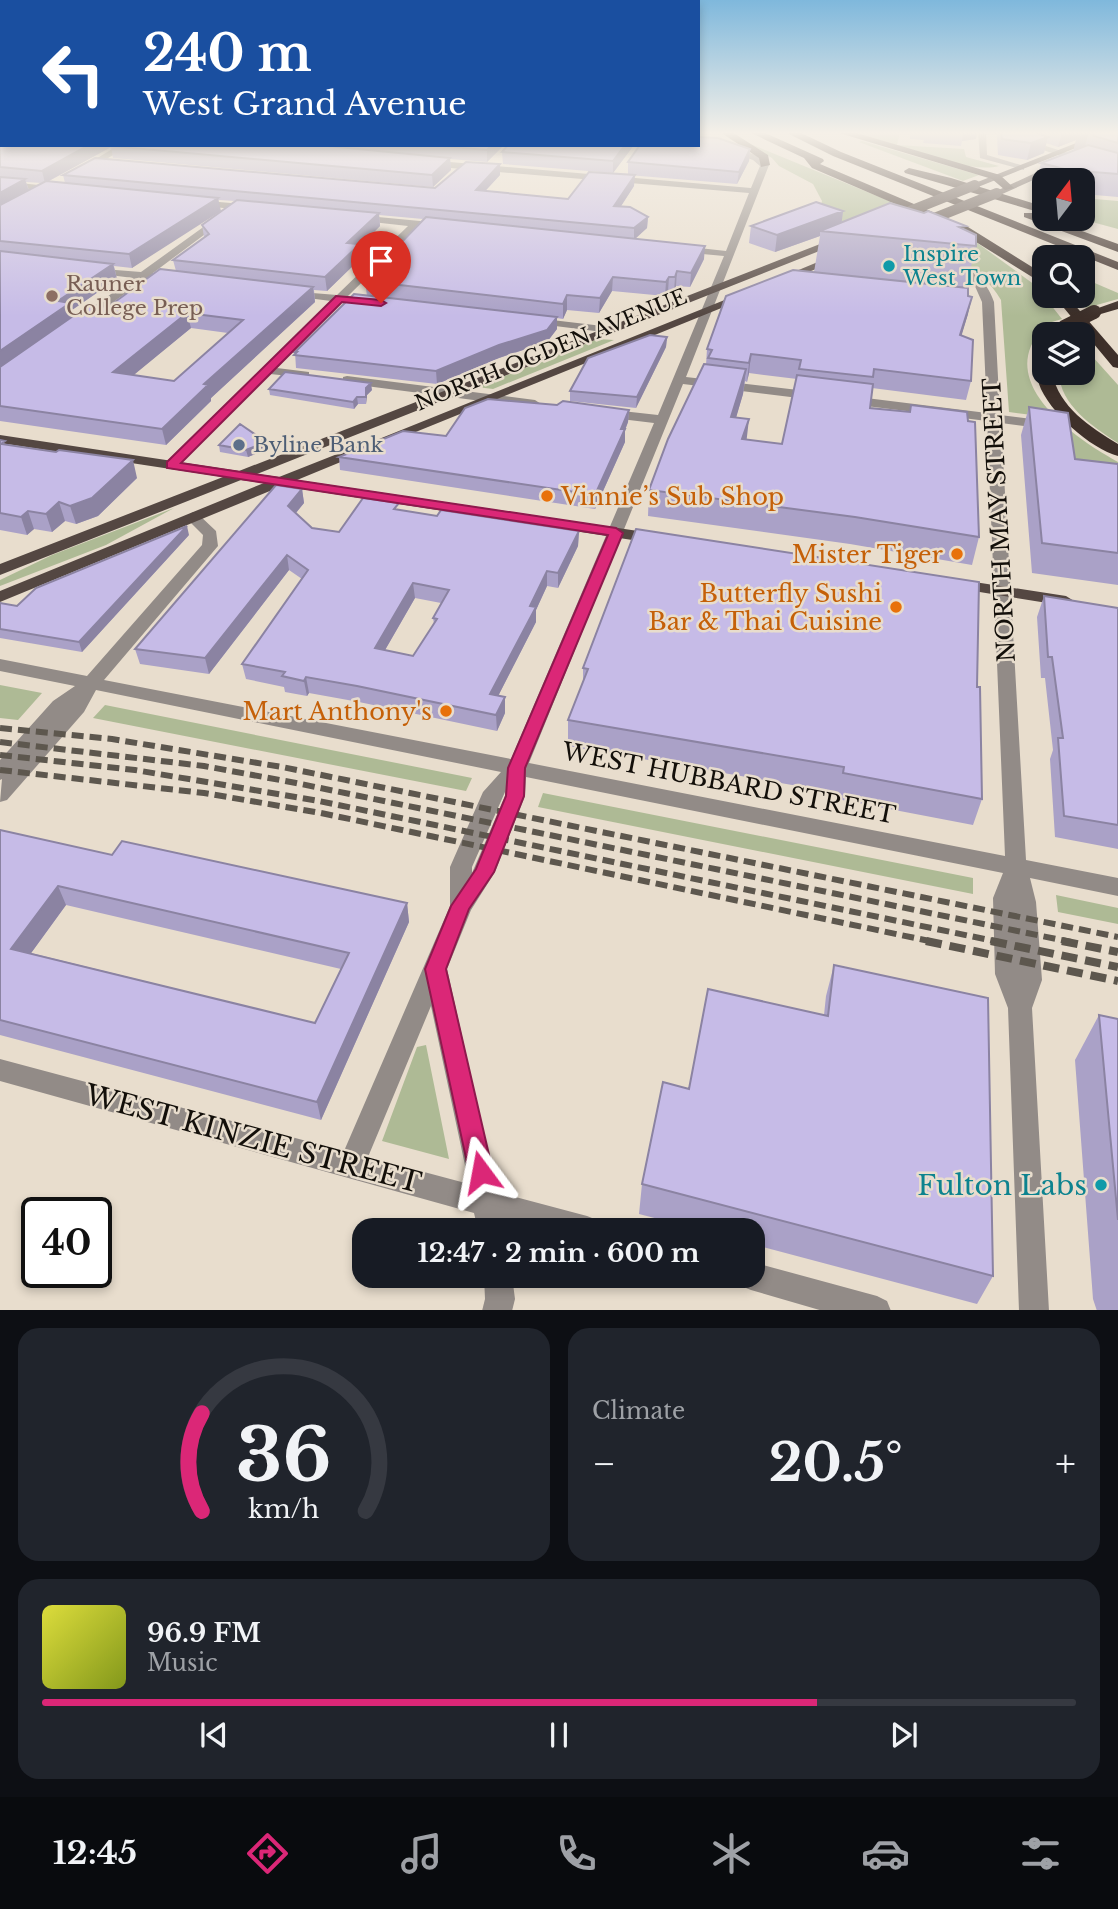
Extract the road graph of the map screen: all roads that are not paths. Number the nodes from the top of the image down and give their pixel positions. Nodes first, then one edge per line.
1 (39, 193) edge
2 (753, 193) edge
3 (880, 193) edge
4 (904, 193) edge
5 (912, 193) edge
6 (935, 193) edge
7 (955, 193) edge
8 (967, 193) edge
9 (989, 193) edge
10 (997, 193) edge
11 (30, 199) edge
12 (183, 202) edge
13 (237, 207) junction
14 (1032, 207) edge
15 (263, 209) edge
16 (898, 215) edge
17 (342, 217) edge
18 (971, 219) junction
19 (415, 224) junction
20 (919, 224) edge
21 (1096, 226) edge
22 (455, 228) edge
23 (1106, 229) dead end
24 (853, 234) edge
25 (1035, 245) edge
26 (670, 248) edge
27 (1118, 248) edge
28 (848, 253) edge
29 (730, 254) junction
30 (935, 256) edge
31 (1118, 263) edge
32 (1095, 269) edge
33 (88, 270) edge
34 (1032, 271) edge
35 (143, 276) junction
36 (1118, 278) edge
37 (781, 280) junction
38 (187, 281) edge
39 (811, 283) edge
40 (770, 284) edge
41 (758, 289) edge
42 (716, 290) junction
43 (282, 292) edge
44 (340, 299) junction
45 (970, 300) edge
46 (988, 302) junction
47 (382, 303) edge
48 (1118, 305) edge
49 (709, 308) junction
50 (1070, 308) edge
51 (520, 319) edge
52 (1076, 322) edge
53 (76, 324) edge
54 (611, 330) junction
55 (1118, 364) edge
56 (267, 370) junction
57 (679, 380) junction
58 (1048, 385) edge
59 (446, 393) junction
60 (486, 398) junction
61 (547, 405) edge
62 (586, 410) edge
63 (995, 418) junction
64 (663, 420) junction
65 (1049, 425) edge
66 (0, 439) edge
67 (1118, 451) edge
68 (172, 465) junction
69 (240, 475) junction
70 (281, 482) junction
71 (193, 517) junction
72 (616, 533) junction
73 (673, 541) edge
74 (0, 570) edge
75 (939, 581) edge
76 (1003, 591) junction
77 (0, 597) edge
78 (1079, 603) edge
79 (0, 665) edge
80 (90, 684) junction
81 (517, 768) junction
82 (0, 773) edge
83 (0, 795) edge
84 (1016, 867) junction
85 (1118, 887) edge
86 (435, 969) junction
87 (0, 1070) edge
88 (351, 1165) junction
89 (490, 1217) edge
90 (765, 1280) edge
91 (499, 1288) edge
92 (497, 1310) edge
93 (873, 1310) edge
94 (1034, 1310) edge

1 - 11 street
2 - 29 street
3 - 34 highway
4 - 18 highway
5 - 18 highway
6 - 31 highway
7 - 16 main road, bridge
8 - 27 highway
9 - 14 highway
10 - 20 main road, bridge
12 - 13 street
13 - 15 street
13 - 35 street
17 - 19 street
18 - 25 highway
19 - 22 street
19 - 44 street
21 - 23 highway
24 - 42 main road, NORTH OGDEN AVENUE
26 - 29 street
28 - 37 main road
29 - 42 street
30 - 46 street
32 - 36 highway
33 - 35 street
35 - 38 street
35 - 53 street
37 - 39 street
37 - 40 main road
41 - 49 main road, NORTH OGDEN AVENUE
42 - 49 street
42 - 54 main road, NORTH OGDEN AVENUE
43 - 44 street
44 - 47 street
44 - 56 street
45 - 46 street
46 - 63 street, NORTH MAY STREET
48 - 52 highway, bridge
49 - 57 street
49 - 60 main road, NORTH OGDEN AVENUE
50 - 55 highway
51 - 54 street
54 - 59 main road, NORTH OGDEN AVENUE
56 - 59 street
56 - 68 street
57 - 63 street
57 - 64 street
58 - 67 highway
59 - 60 street
59 - 69 main road, NORTH OGDEN AVENUE
60 - 61 street
60 - 70 main road, NORTH OGDEN AVENUE
62 - 64 street
63 - 65 street
63 - 76 street, NORTH MAY STREET
64 - 72 street
66 - 68 main road
68 - 69 main road
69 - 70 main road
69 - 74 main road, NORTH OGDEN AVENUE
70 - 71 main road, NORTH OGDEN AVENUE
70 - 72 main road
71 - 77 main road, NORTH OGDEN AVENUE
71 - 80 street
72 - 73 main road
72 - 81 street
75 - 76 main road
76 - 78 main road
76 - 84 street, NORTH MAY STREET
79 - 80 street, WEST HUBBARD STREET
80 - 81 street, WEST HUBBARD STREET
80 - 82 street
80 - 83 street
81 - 84 street, WEST HUBBARD STREET
81 - 86 street
84 - 85 street, WEST HUBBARD STREET
84 - 94 street, NORTH MAY STREET
86 - 88 street
86 - 89 street
87 - 88 street, WEST KINZIE STREET
88 - 89 street, WEST KINZIE STREET
90 - 93 street
91 - 92 street

